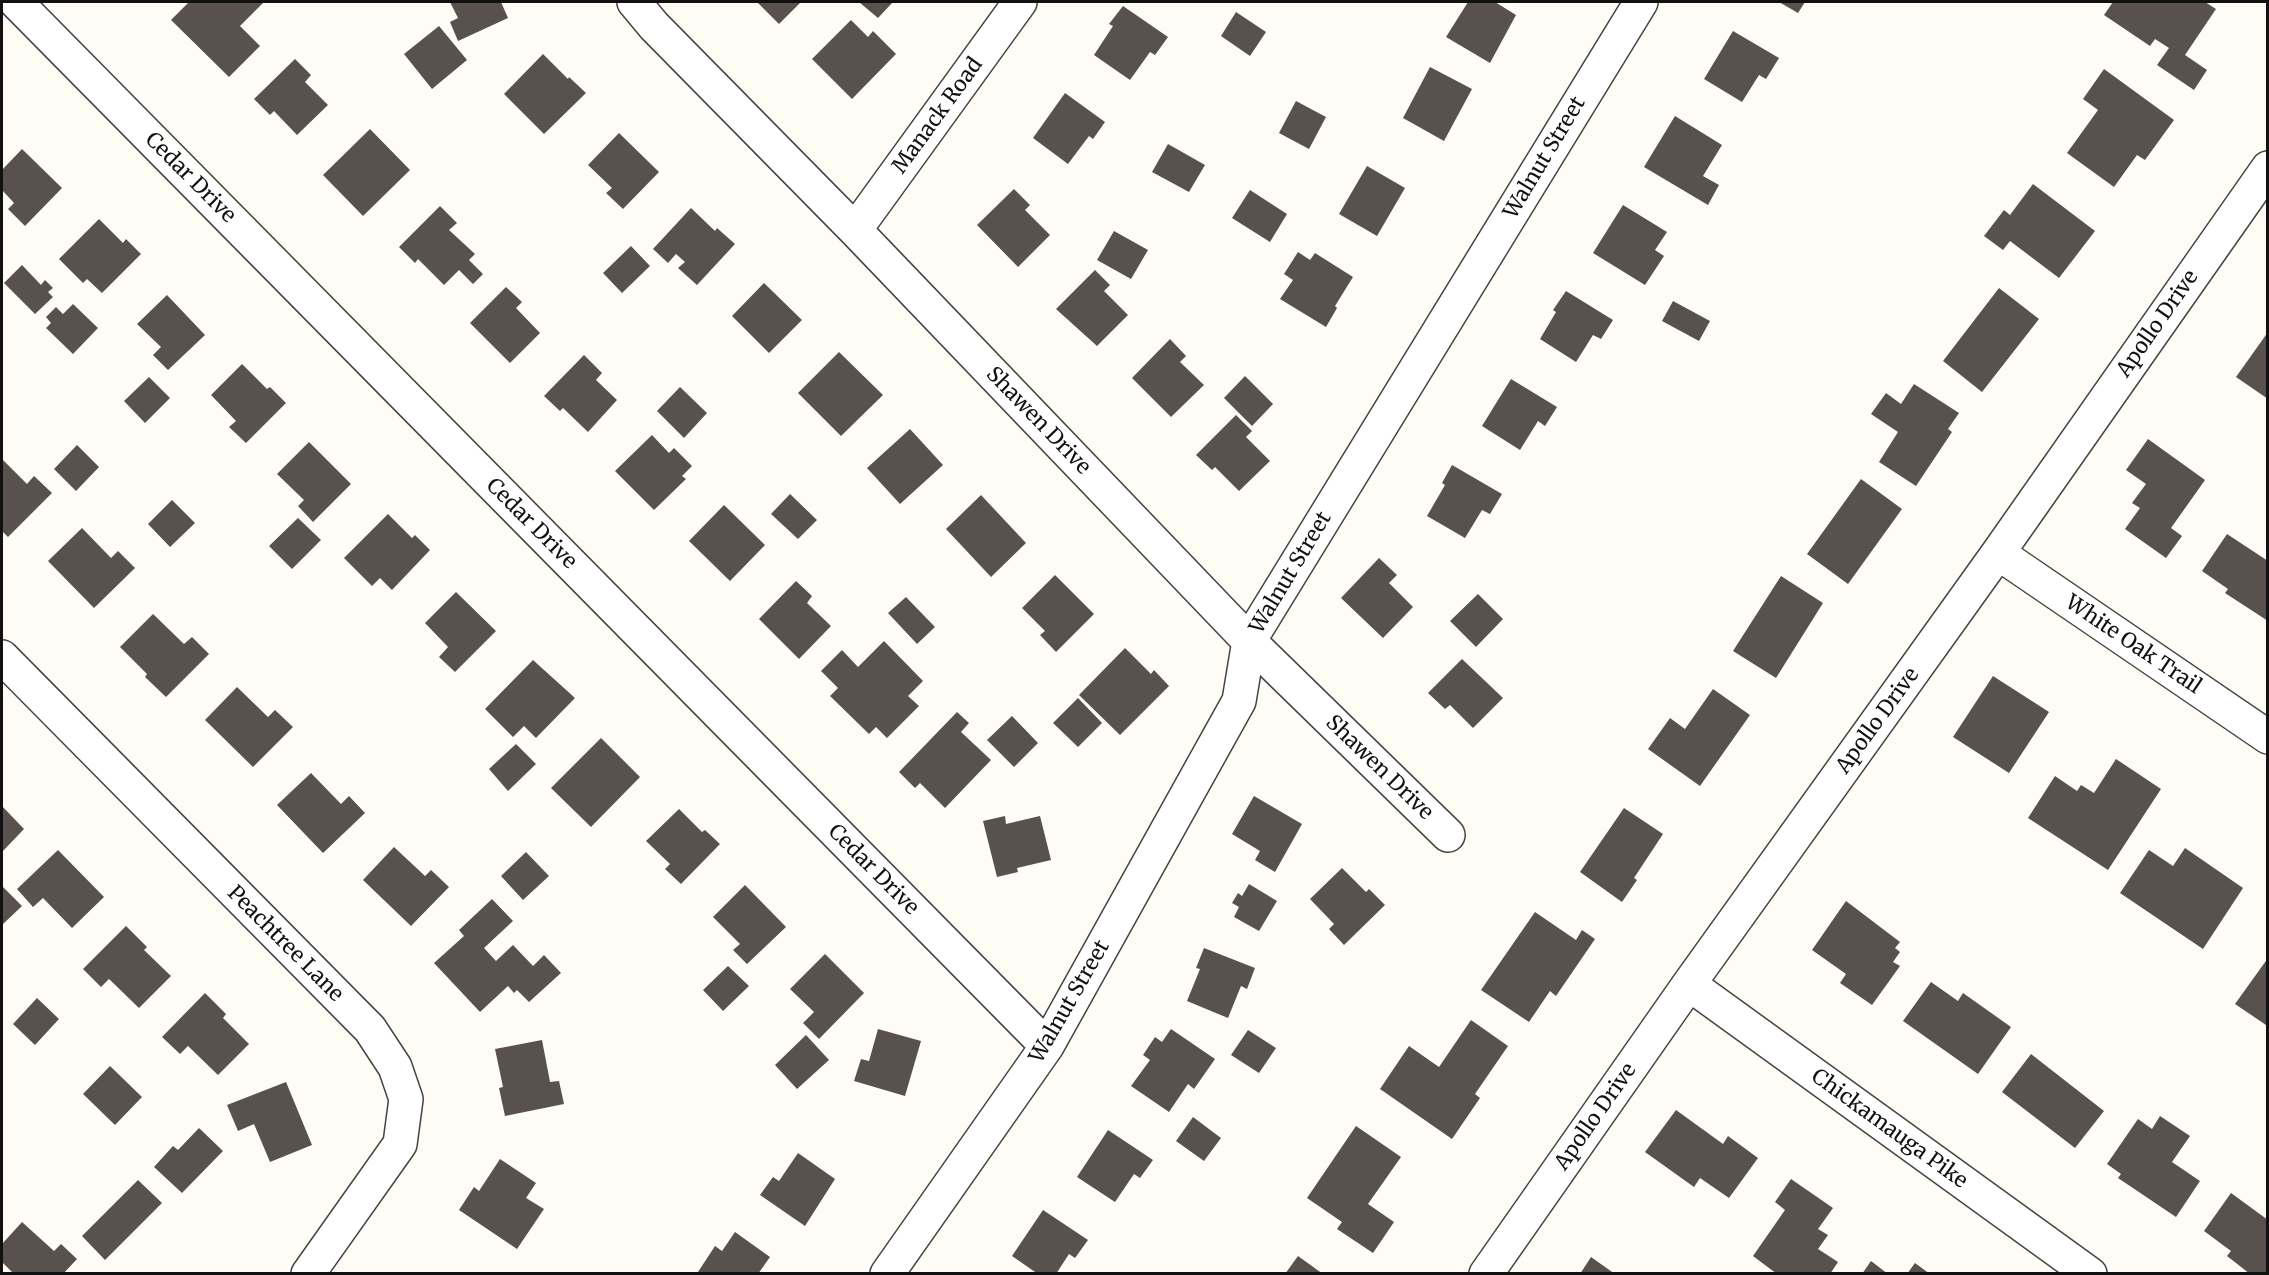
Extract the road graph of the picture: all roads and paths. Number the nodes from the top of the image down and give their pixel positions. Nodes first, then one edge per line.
1 (16, 2) edge
2 (634, 2) edge
3 (1020, 2) edge
4 (1641, 2) edge
5 (2268, 168) edge
6 (855, 230) junction
7 (1998, 554) junction
8 (1249, 642) junction
9 (2, 657) edge
10 (2268, 737) edge
11 (1448, 835) dead end
12 (1689, 984) junction
13 (1047, 1046) junction
14 (308, 1274) edge
15 (887, 1274) edge
16 (1486, 1274) edge
17 (2090, 1274) edge

1 - 13 street, Cedar Drive
2 - 6 street, Shawen Drive
3 - 6 street, Manack Road
4 - 8 street, Walnut Street
5 - 7 street, Apollo Drive
6 - 8 street, Shawen Drive
7 - 10 street, White Oak Trail
7 - 12 street, Apollo Drive
8 - 11 street, Shawen Drive
8 - 13 street, Walnut Street
9 - 14 street, Peachtree Lane
12 - 16 street, Apollo Drive
12 - 17 street, Chickamauga Pike
13 - 15 street, Walnut Street

